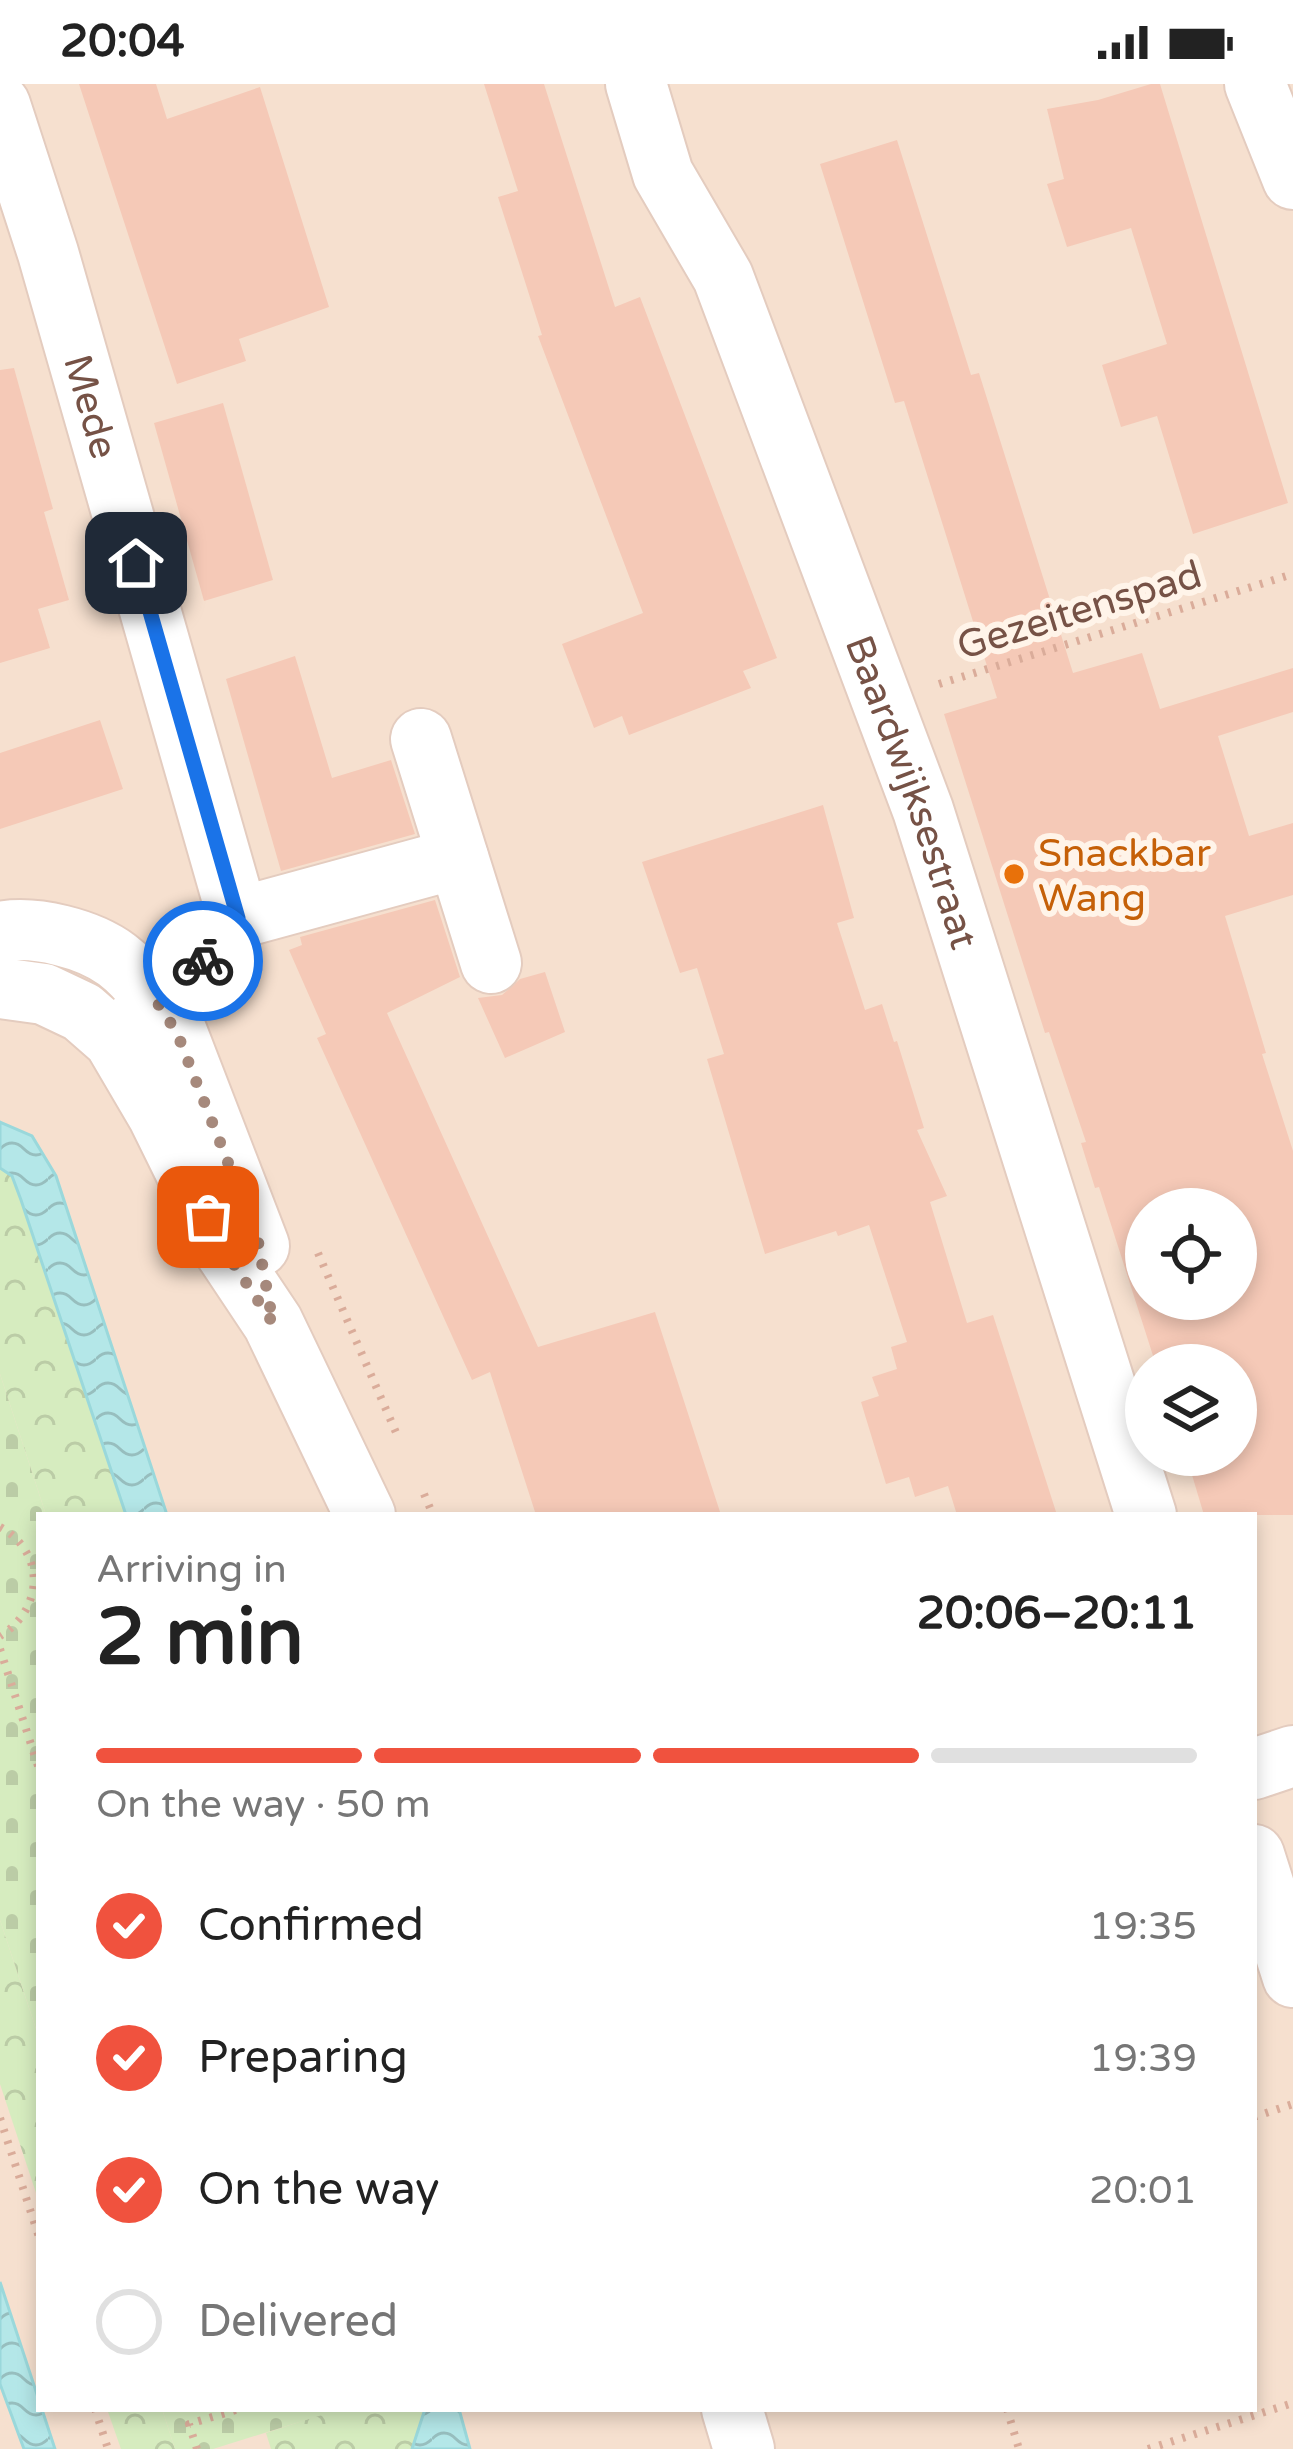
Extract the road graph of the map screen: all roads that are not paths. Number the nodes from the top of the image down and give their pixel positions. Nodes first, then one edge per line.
1 (636, 84) edge
2 (1255, 84) edge
3 (0, 105) edge
4 (1293, 179) edge
5 (15, 200) edge
6 (421, 739) dead end
7 (458, 858) junction
8 (238, 918) junction
9 (0, 932) edge
10 (491, 963) dead end
11 (0, 988) edge
12 (135, 1021) junction
13 (363, 1512) edge
14 (1145, 1512) edge
15 (1293, 1756) edge
16 (1257, 1768) edge
17 (1257, 1865) edge
18 (1293, 1978) edge
19 (733, 2412) edge
20 (745, 2449) edge

1 - 14 street, Baardwijksestraat
2 - 4 street
3 - 5 street, Mede
5 - 8 street, Mede
6 - 7 street
7 - 8 street
7 - 10 street
8 - 12 street
9 - 12 street
11 - 12 street
12 - 13 street
15 - 16 street
17 - 18 street
19 - 20 street

